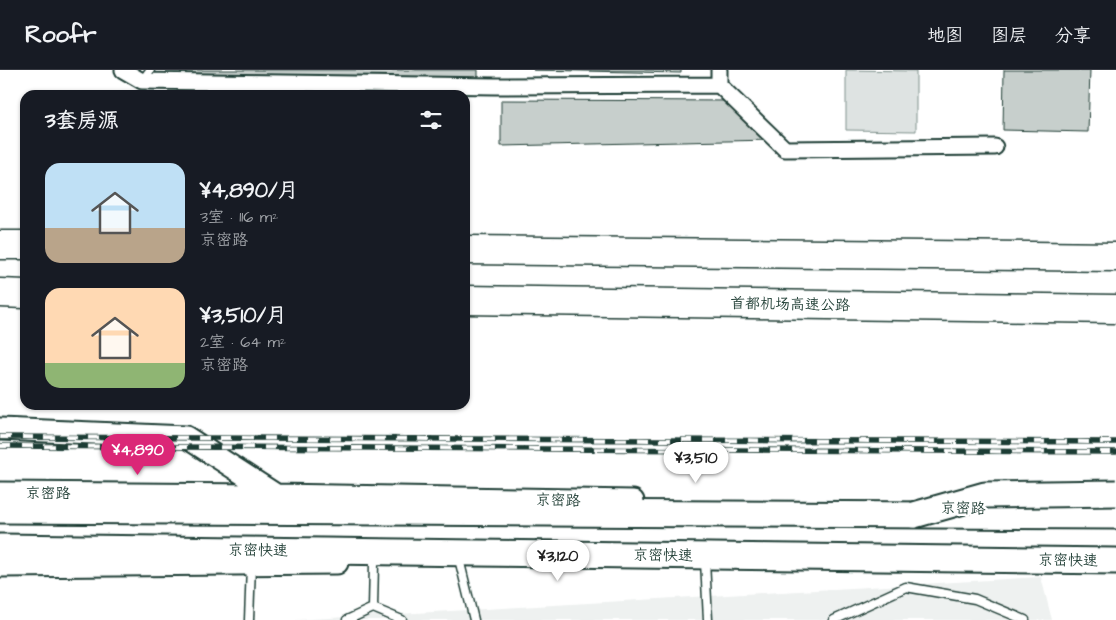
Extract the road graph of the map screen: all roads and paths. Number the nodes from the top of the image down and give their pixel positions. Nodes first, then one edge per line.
1 (122, 70) edge
2 (146, 76) edge
3 (719, 78) edge
4 (995, 146) dead end
5 (0, 244) edge
6 (20, 245) edge
7 (470, 250) edge
8 (1116, 257) edge
9 (0, 293) edge
10 (20, 294) edge
11 (470, 300) edge
12 (1116, 309) edge
13 (0, 429) edge
14 (0, 493) edge
15 (1116, 493) edge
16 (276, 495) junction
17 (0, 510) edge
18 (1116, 511) edge
19 (914, 515) junction
20 (1116, 516) edge
21 (0, 547) edge
22 (705, 561) junction
23 (1116, 561) edge
24 (374, 563) junction
25 (460, 563) junction
26 (251, 564) junction
27 (1116, 565) edge
28 (0, 566) edge
29 (373, 608) junction
30 (249, 620) edge
31 (347, 620) edge
32 (402, 620) edge
33 (474, 620) edge
34 (708, 620) edge
35 (834, 620) edge
36 (1025, 620) edge

1 - 2 street
2 - 3 street
3 - 4 street
5 - 6 highway
7 - 8 highway
9 - 10 highway
11 - 12 highway, 首都机场高速公路
13 - 16 main road
14 - 16 main road, 京密路
15 - 19 highway, bridge
16 - 18 main road, 京密路
17 - 19 highway
19 - 20 highway, bridge
21 - 23 highway, 京密快速
22 - 25 main road
22 - 27 main road
22 - 34 lane
24 - 25 main road
24 - 26 main road
24 - 29 lane
25 - 33 lane
26 - 28 main road
26 - 30 lane
29 - 31 lane
29 - 32 lane
35 - 36 lane

